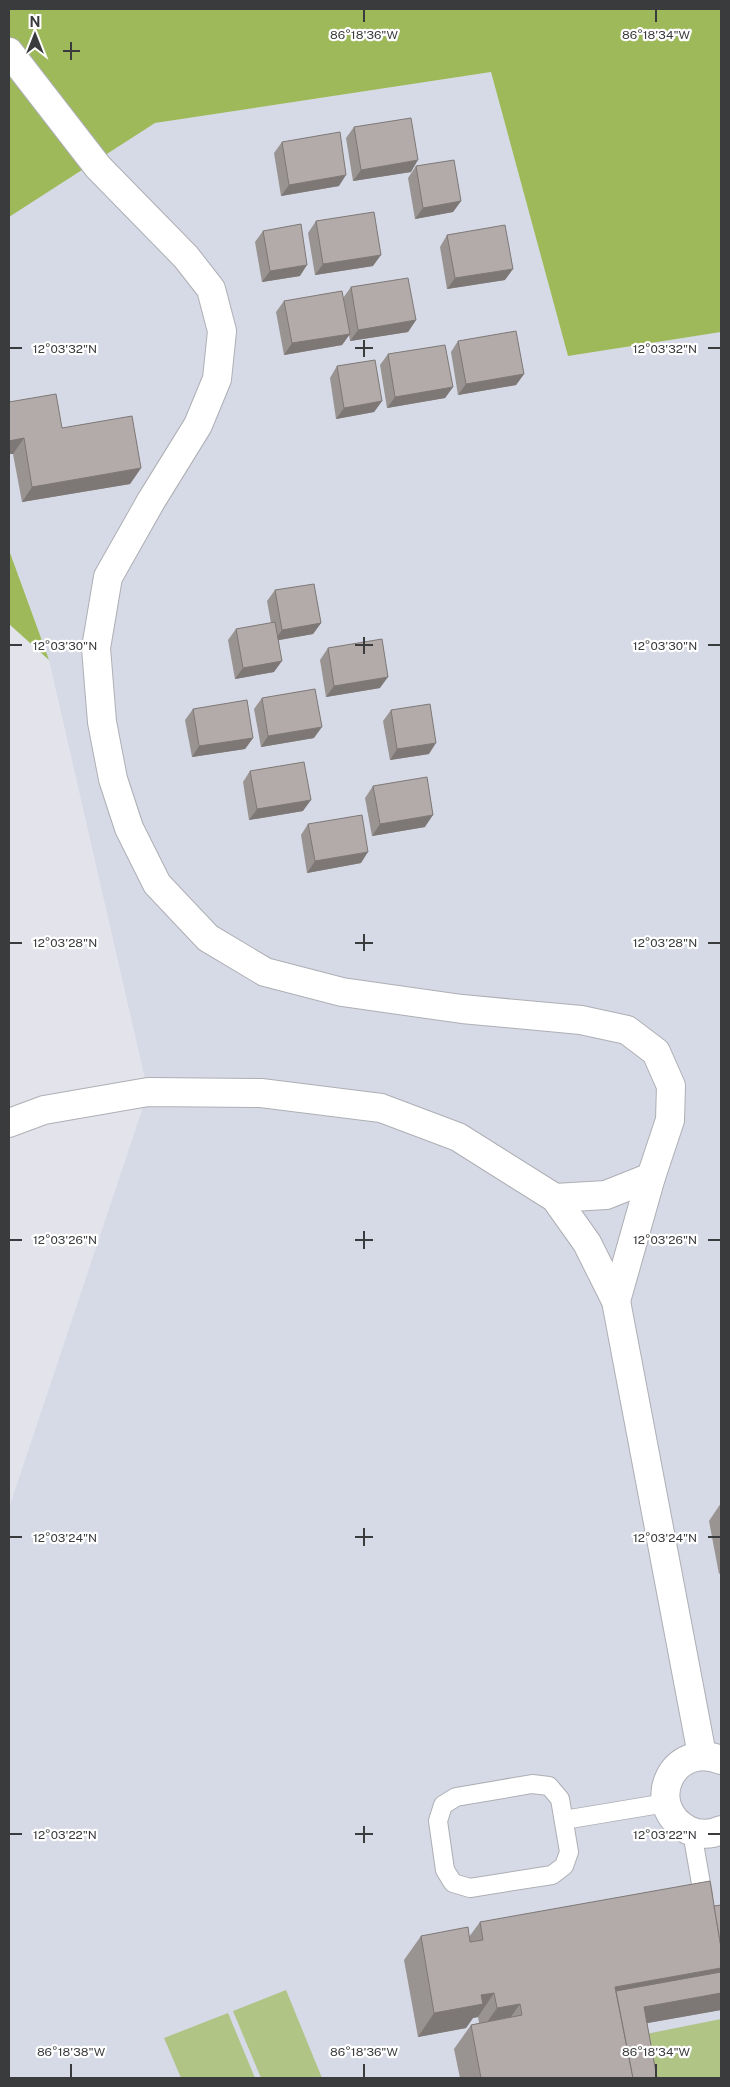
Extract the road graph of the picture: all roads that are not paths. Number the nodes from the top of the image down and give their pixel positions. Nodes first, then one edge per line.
1 (9, 52) edge
2 (9, 1123) edge
3 (651, 1178) junction
4 (555, 1198) junction
5 (616, 1300) junction
6 (712, 1758) edge
7 (666, 1803) junction
8 (564, 1820) junction
9 (721, 1830) edge
10 (692, 1832) junction
11 (703, 1895) edge

1 - 3 street
2 - 4 street
3 - 4 street
3 - 5 street
4 - 5 street
5 - 6 street
6 - 7 street
7 - 8 lane
7 - 10 street
8 - 8 lane
9 - 10 street
10 - 11 lane

